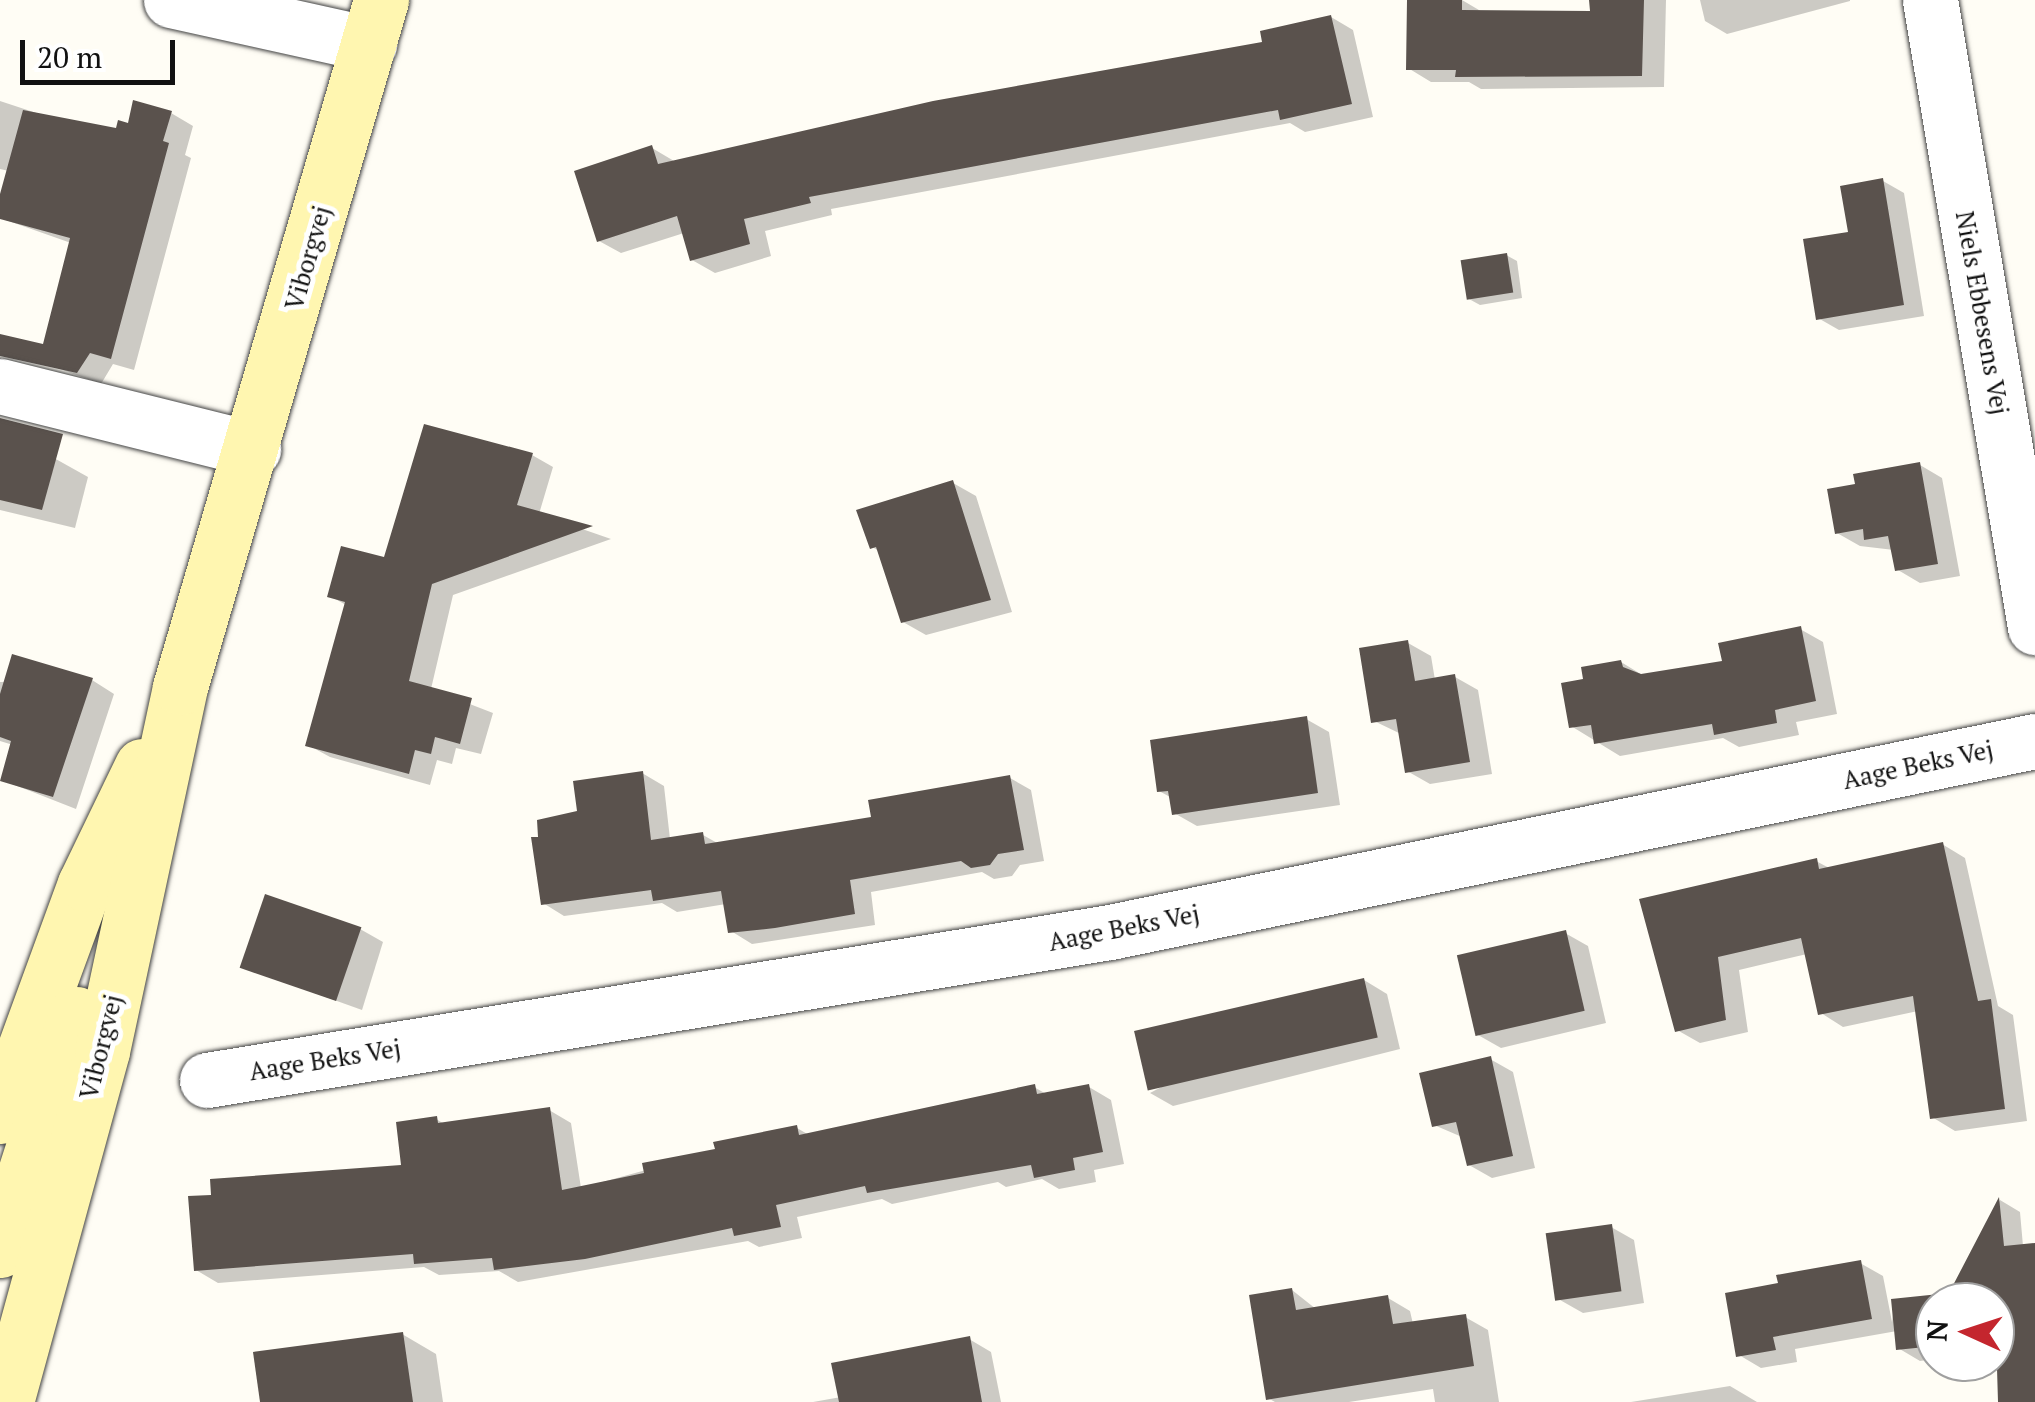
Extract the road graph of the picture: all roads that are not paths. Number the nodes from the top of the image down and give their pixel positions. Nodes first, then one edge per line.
1 (171, 0) edge
2 (1930, 0) edge
3 (375, 22) edge
4 (0, 386) edge
5 (254, 449) junction
6 (2035, 626) edge
7 (180, 687) junction
8 (2035, 741) edge
9 (208, 1080) dead end
10 (0, 1116) edge
11 (0, 1250) edge
12 (6, 1393) edge

1 - 3 street
2 - 6 street, Niels Ebbesens Vej
3 - 5 street, Viborgvej
4 - 5 street
5 - 7 street, Viborgvej
7 - 10 street, Viborgvej
7 - 11 street
7 - 12 street, Viborgvej
8 - 9 street, Aage Beks Vej

